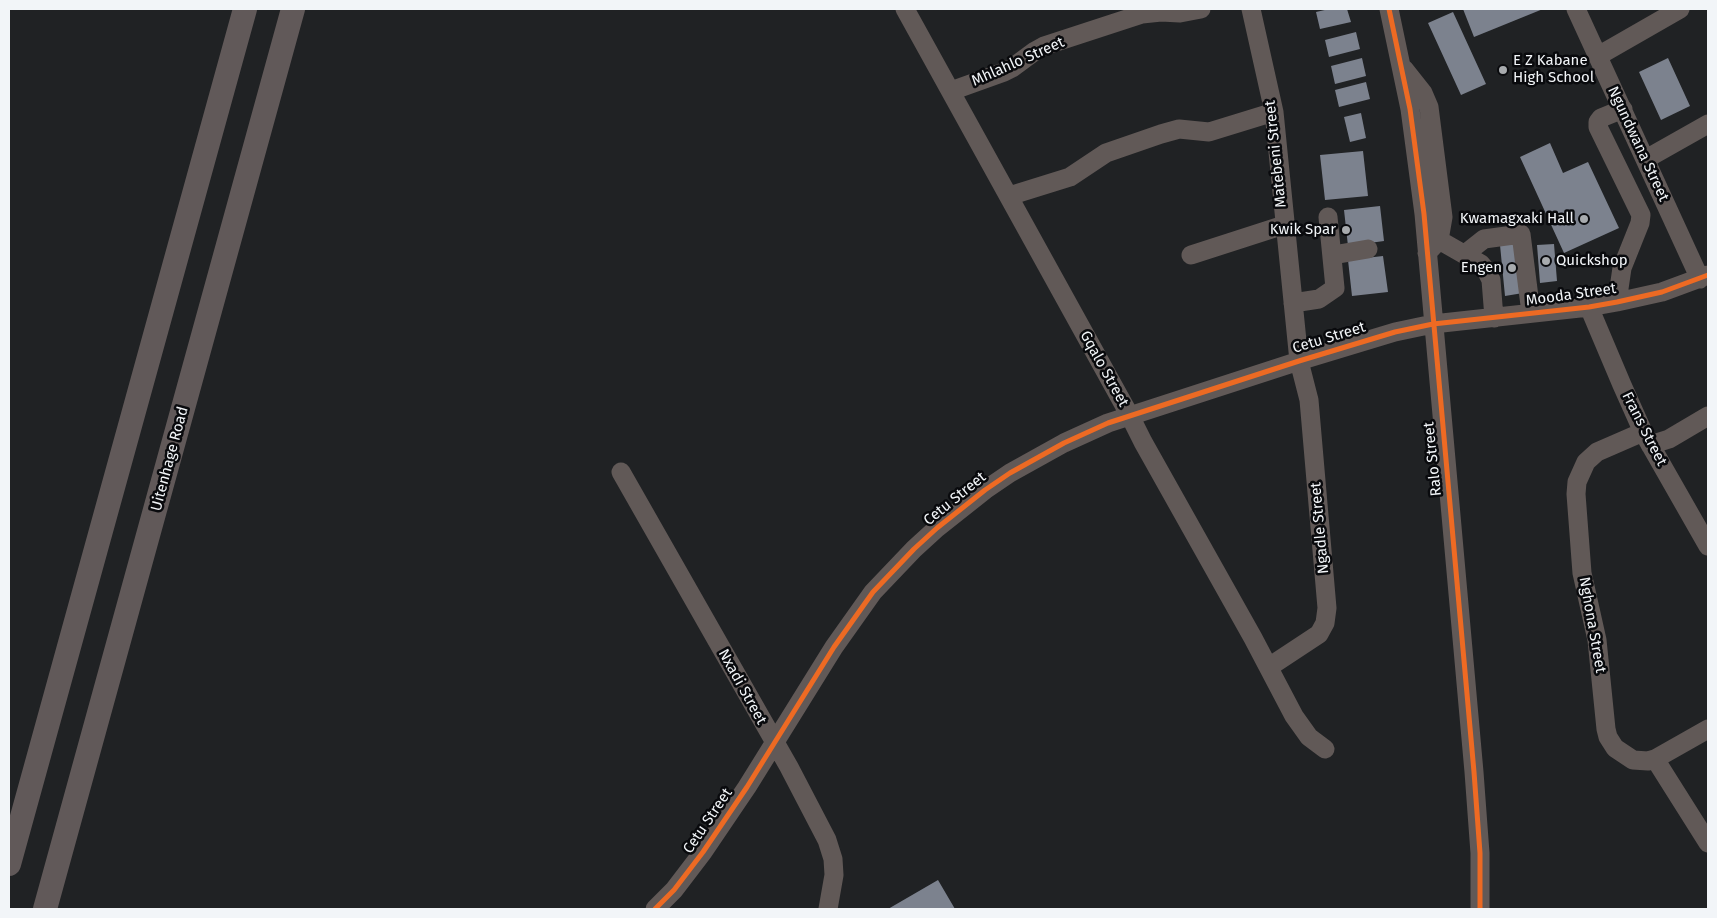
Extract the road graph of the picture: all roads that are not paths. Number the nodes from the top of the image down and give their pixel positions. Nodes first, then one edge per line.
1 (245, 9) edge
2 (293, 9) edge
3 (905, 9) edge
4 (1201, 9) edge
5 (1251, 9) edge
6 (1389, 9) edge
7 (1576, 9) edge
8 (1680, 9) edge
9 (1598, 56) junction
10 (951, 91) junction
11 (1623, 109) junction
12 (1274, 112) junction
13 (1708, 124) edge
14 (1646, 159) junction
15 (1009, 196) junction
16 (1328, 217) dead end
17 (1284, 225) junction
18 (1433, 246) junction
19 (1368, 250) dead end
20 (1465, 254) junction
21 (1191, 255) dead end
22 (1333, 255) junction
23 (1704, 277) edge
24 (1618, 302) junction
25 (1293, 303) junction
26 (1590, 307) junction
27 (1531, 314) junction
28 (1494, 318) junction
29 (1433, 324) junction
30 (1299, 361) junction
31 (1130, 416) junction
32 (1708, 416) edge
33 (1647, 438) junction
34 (622, 472) dead end
35 (1708, 546) edge
36 (1269, 667) junction
37 (1708, 729) edge
38 (774, 743) junction
39 (1325, 748) dead end
40 (1656, 759) junction
41 (1708, 843) edge
42 (9, 864) edge
43 (46, 909) edge
44 (655, 909) edge
45 (828, 909) edge
46 (1480, 909) edge

1 - 42 main road
2 - 43 main road, Uitenhage Road
3 - 10 street, Gqalo Street
4 - 10 street, Mhlahlo Street
5 - 12 street, Matebeni Street
6 - 18 street, Ralo Street
7 - 9 street, Ngundwana Street
8 - 9 street
9 - 11 street, Ngundwana Street
10 - 15 street, Gqalo Street
11 - 14 street, Ngundwana Street
11 - 24 street
12 - 15 street
12 - 17 street, Matebeni Street
13 - 14 street
14 - 23 street, Ngundwana Street
15 - 31 street, Gqalo Street
16 - 22 street
17 - 21 street
17 - 25 street, Matebeni Street
18 - 20 street
18 - 29 street, Ralo Street
19 - 22 street
20 - 27 street
20 - 28 street
22 - 25 street
23 - 24 street, Mooda Street
24 - 26 street, Mooda Street
25 - 30 street, Matebeni Street
26 - 27 street, Mooda Street
26 - 33 street, Frans Street
27 - 28 street, Mooda Street
28 - 29 street, Mooda Street
29 - 30 street, Cetu Street
29 - 46 street, Ralo Street
30 - 31 street, Cetu Street
30 - 36 street, Ngadle Street
31 - 36 street, Gqalo Street
31 - 38 street, Cetu Street
32 - 33 street, Nghona Street
33 - 35 street, Frans Street
33 - 40 street, Nghona Street
34 - 38 street, Nxadi Street
36 - 39 street, Gqalo Street
37 - 40 street
38 - 44 street, Cetu Street
38 - 45 street, Nxadi Street
40 - 41 street

